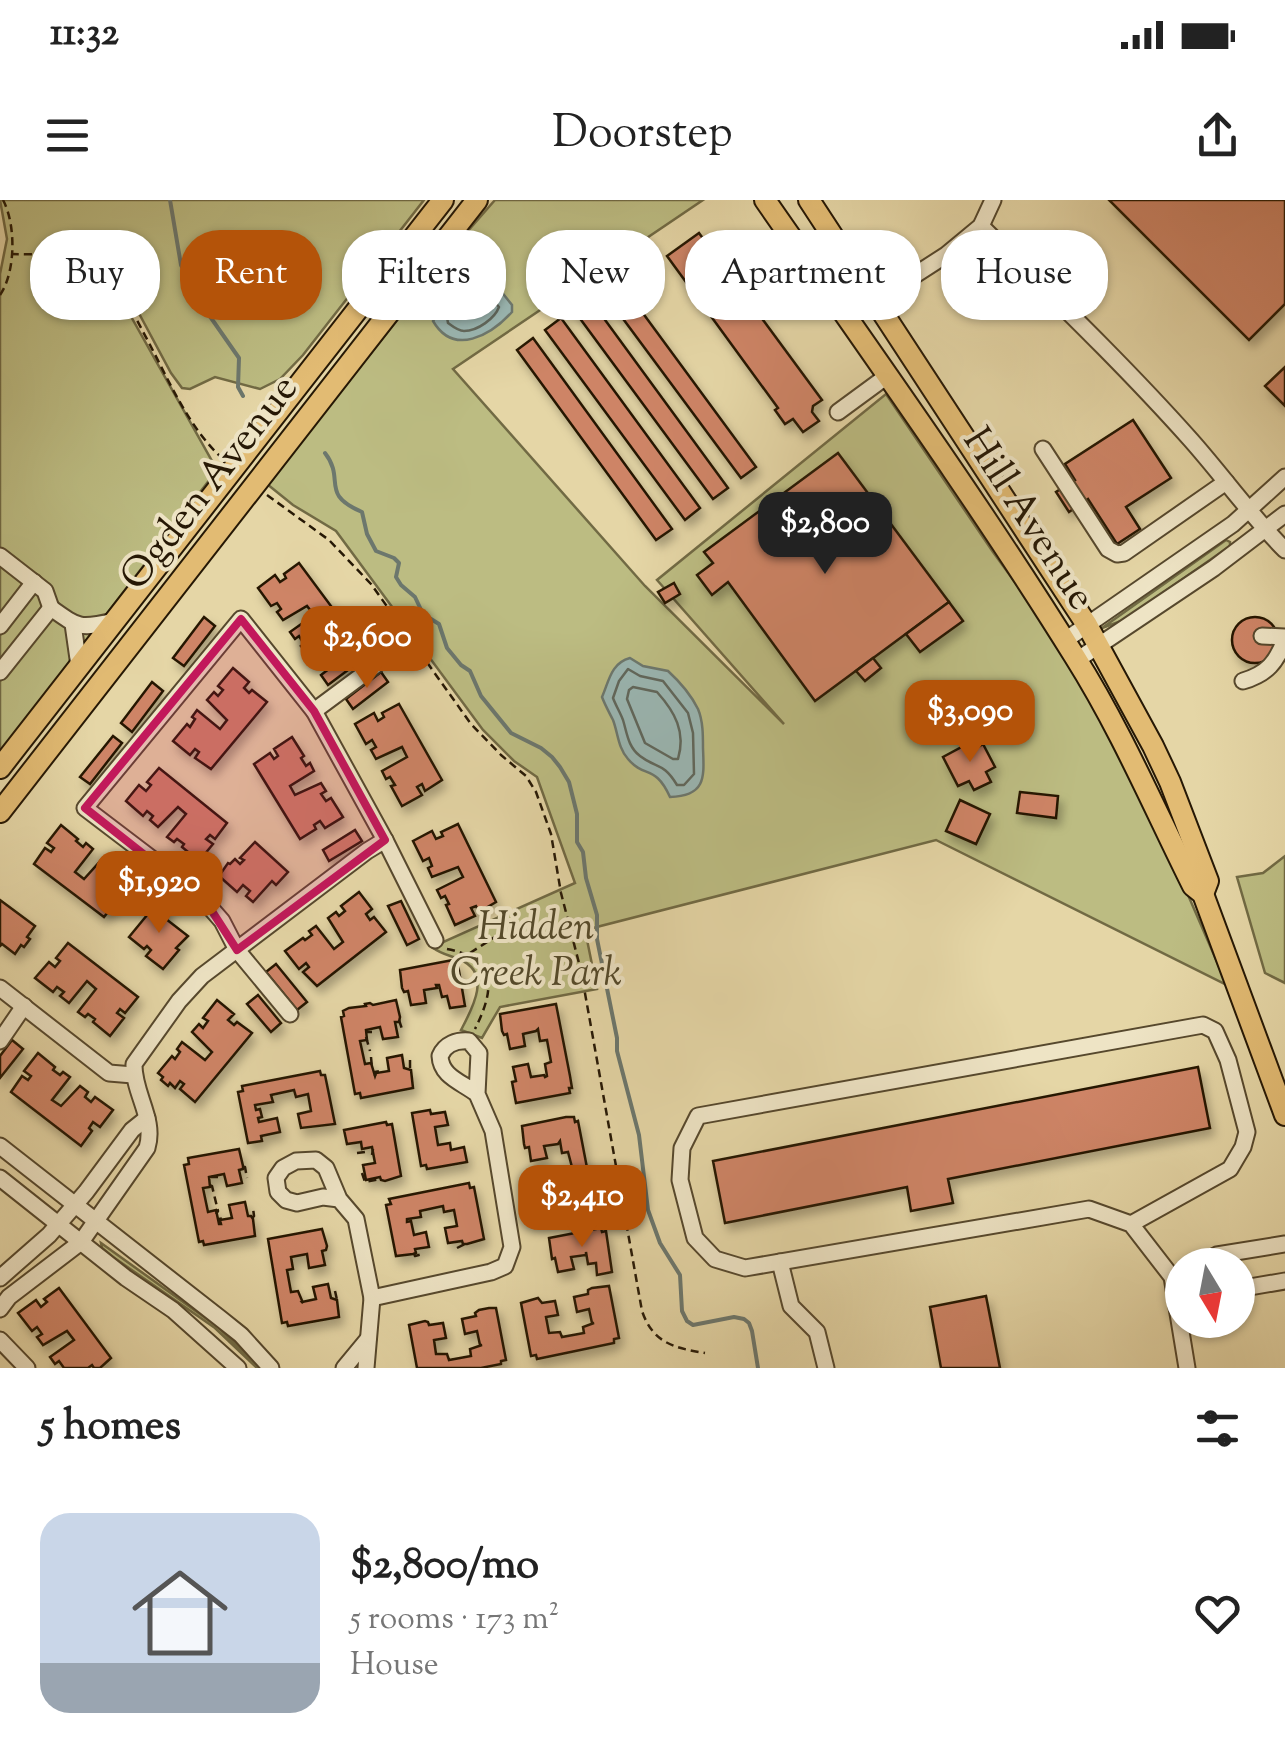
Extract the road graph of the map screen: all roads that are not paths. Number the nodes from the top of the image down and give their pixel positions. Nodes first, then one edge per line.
1 (443, 200) edge
2 (477, 200) edge
3 (765, 200) edge
4 (809, 200) edge
5 (992, 200) edge
6 (981, 226) junction
7 (786, 230) edge
8 (829, 230) edge
9 (921, 271) edge
10 (848, 320) edge
11 (890, 320) edge
12 (887, 376) junction
13 (838, 412) dead end
14 (1043, 449) dead end
15 (1285, 476) edge
16 (1226, 482) junction
17 (1250, 509) junction
18 (1285, 514) edge
19 (1265, 530) junction
20 (1285, 550) edge
21 (0, 556) edge
22 (34, 582) junction
23 (51, 608) junction
24 (114, 621) junction
25 (73, 624) junction
26 (1087, 625) junction
27 (0, 626) edge
28 (1262, 636) dead end
29 (1285, 638) edge
30 (1064, 641) junction
31 (1098, 646) junction
32 (1077, 660) junction
33 (376, 664) dead end
34 (79, 666) junction
35 (0, 672) edge
36 (1243, 681) dead end
37 (314, 710) junction
38 (0, 768) edge
39 (0, 812) edge
40 (385, 840) junction
41 (1203, 894) junction
42 (435, 940) road end
43 (237, 950) junction
44 (0, 988) edge
45 (24, 1006) junction
46 (290, 1014) dead end
47 (0, 1041) edge
48 (133, 1075) junction
49 (477, 1094) dead end
50 (1285, 1115) edge
51 (147, 1118) junction
52 (0, 1146) edge
53 (0, 1178) edge
54 (339, 1199) dead end
55 (75, 1204) junction
56 (96, 1221) junction
57 (59, 1223) junction
58 (1131, 1224) junction
59 (81, 1242) junction
60 (1285, 1244) edge
61 (1255, 1249) edge
62 (1165, 1261) edge
63 (780, 1262) junction
64 (0, 1278) edge
65 (1285, 1281) edge
66 (1255, 1285) edge
67 (372, 1298) junction
68 (0, 1309) edge
69 (1184, 1338) edge
70 (368, 1339) junction
71 (0, 1340) edge
72 (26, 1368) edge
73 (238, 1368) edge
74 (271, 1368) edge
75 (344, 1368) edge
76 (366, 1368) edge
77 (826, 1368) edge
78 (1187, 1368) edge

1 - 24 main road, Ogden Avenue
2 - 39 main road, Ogden Avenue
3 - 7 main road, Hill Avenue
4 - 8 main road, Hill Avenue
5 - 6 street
6 - 9 street
6 - 16 street
10 - 12 main road, Hill Avenue
11 - 26 main road, Hill Avenue
12 - 13 street
12 - 30 main road, Hill Avenue
14 - 16 street
15 - 17 street
16 - 17 street
17 - 19 street
17 - 26 street
18 - 19 street
19 - 20 street
19 - 31 street
21 - 22 street
22 - 23 street
22 - 27 street
23 - 25 street
23 - 35 street
24 - 25 street
24 - 34 main road, Ogden Avenue
25 - 34 street
26 - 30 street
26 - 31 main road, Hill Avenue
28 - 29 street
29 - 36 street
30 - 32 main road, Hill Avenue
31 - 32 street
31 - 41 main road, Hill Avenue
32 - 41 main road, Hill Avenue
33 - 37 street
34 - 38 main road, Ogden Avenue
37 - 40 street
37 - 43 street
40 - 42 street
40 - 43 street
41 - 50 main road, Hill Avenue
43 - 46 street
43 - 48 street
44 - 45 street
45 - 47 street
45 - 48 street
48 - 51 street
49 - 67 street
51 - 55 street
51 - 56 street
52 - 55 street
53 - 57 street
54 - 67 street
55 - 56 street
55 - 57 street
56 - 59 street
56 - 74 street
57 - 59 street
57 - 64 street
58 - 62 street
58 - 63 street
58 - 63 street
59 - 68 street
59 - 73 street
60 - 61 street
63 - 77 street
65 - 66 street
67 - 70 street
69 - 78 street
70 - 75 street
70 - 76 street
71 - 72 street

